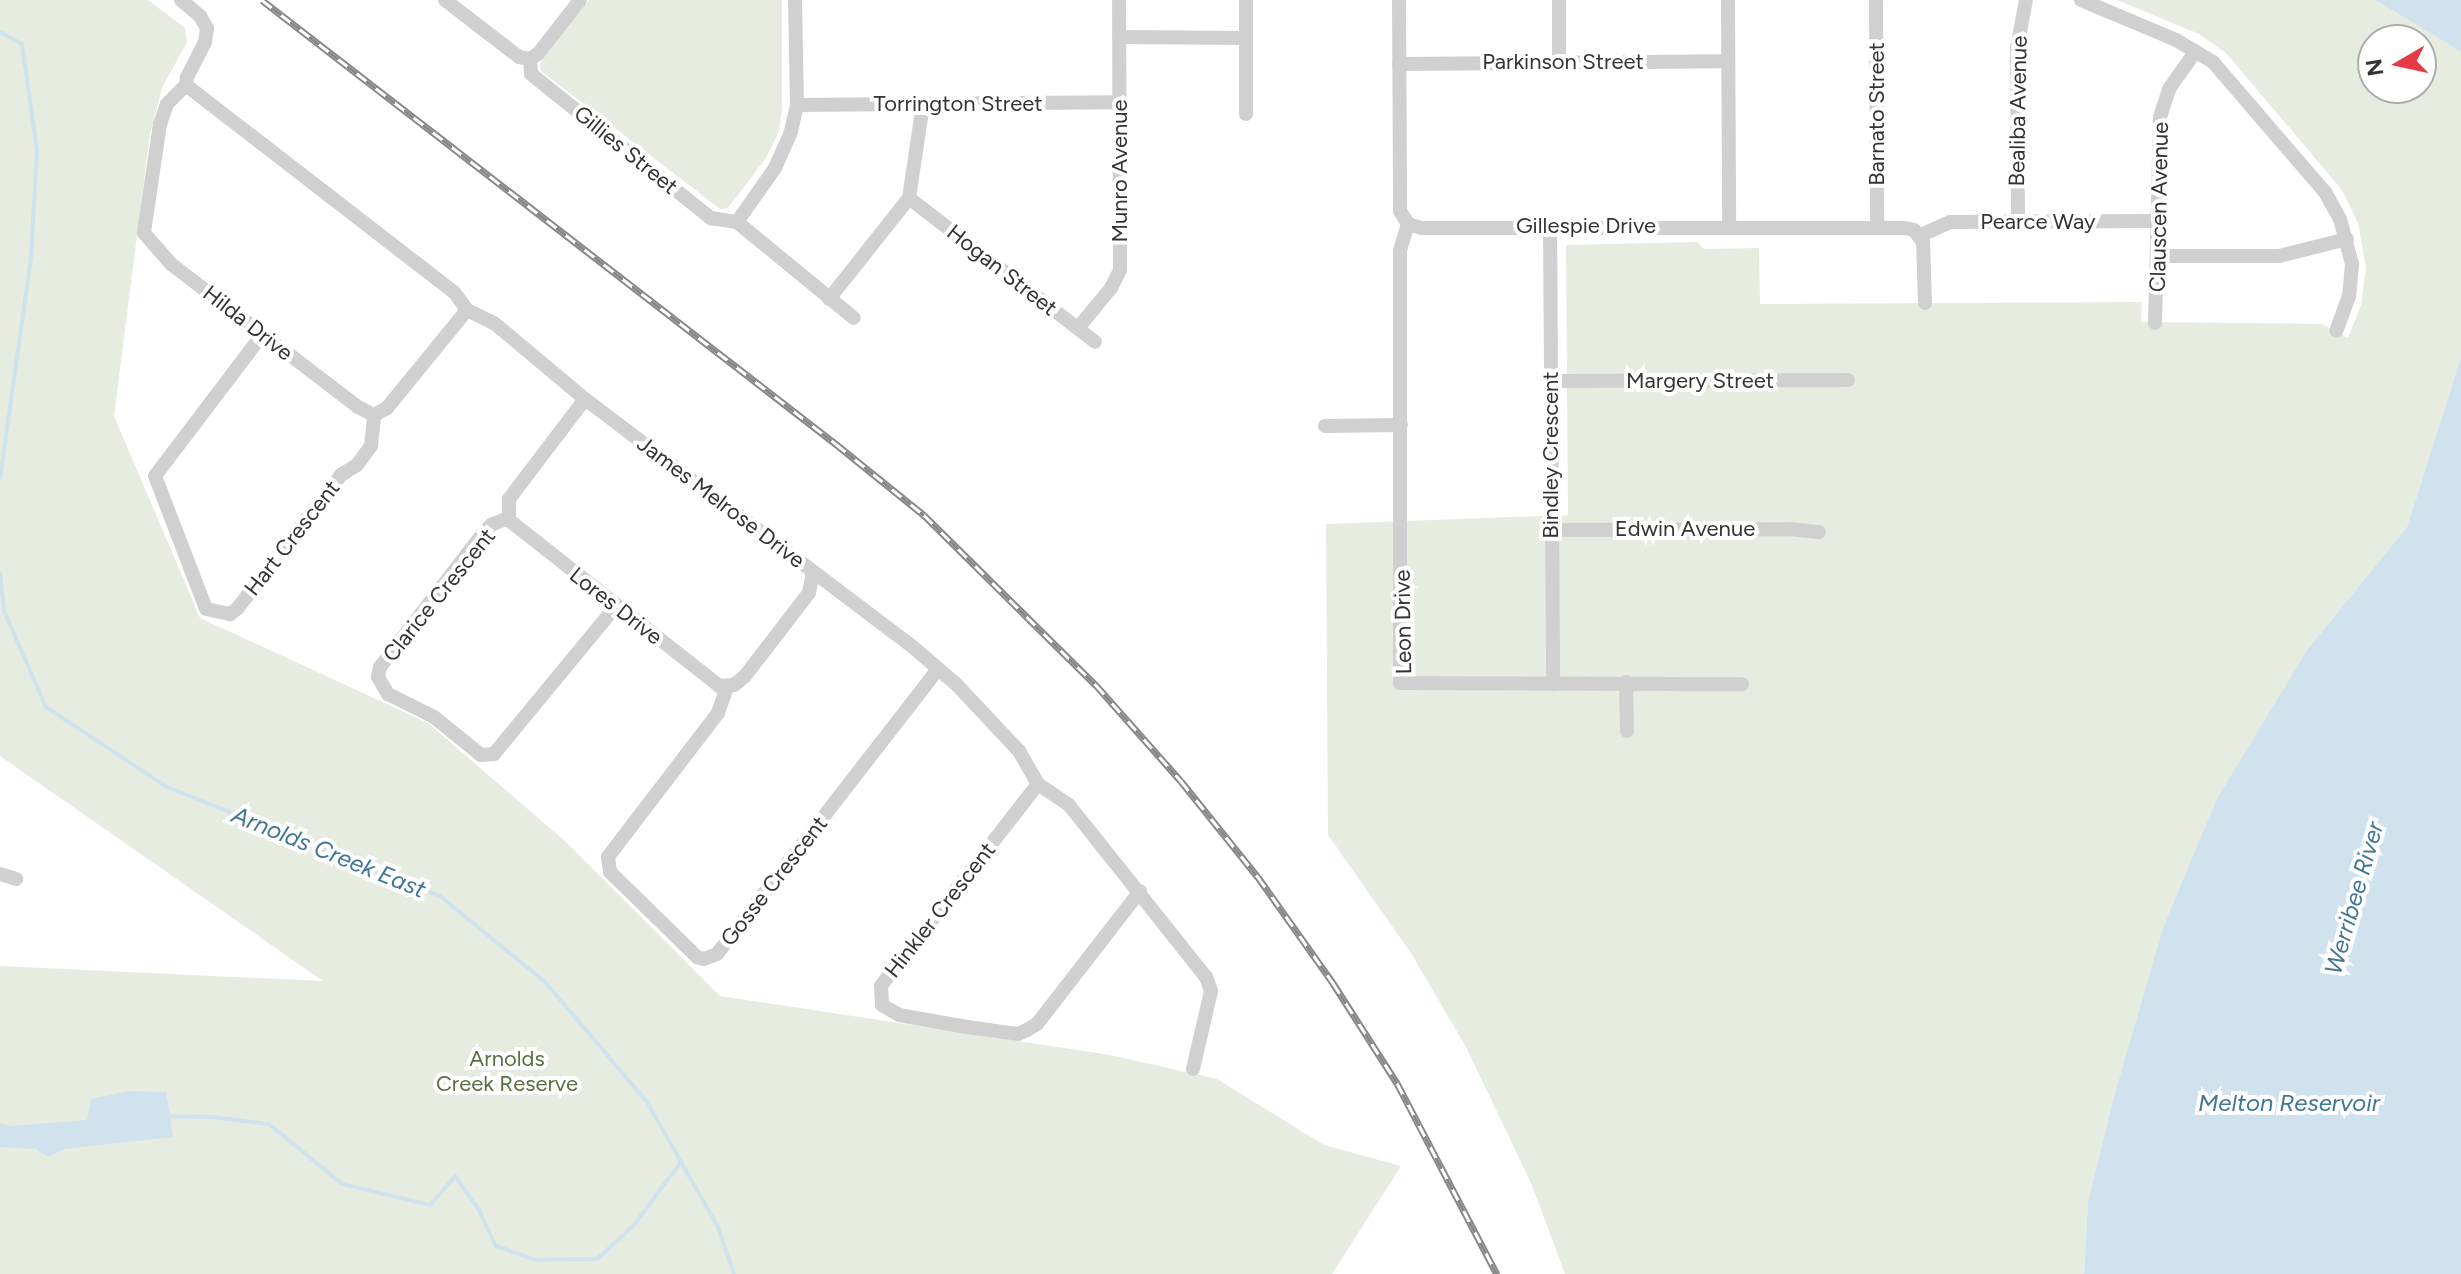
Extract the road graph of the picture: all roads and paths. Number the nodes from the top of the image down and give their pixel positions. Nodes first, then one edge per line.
1 (181, 0) edge
2 (445, 0) edge
3 (580, 0) edge
4 (795, 0) edge
5 (1119, 0) edge
6 (1246, 0) edge
7 (1399, 0) edge
8 (1559, 0) edge
9 (1728, 0) edge
10 (1876, 0) edge
11 (2026, 0) edge
12 (2081, 0) edge
13 (1119, 37) junction
14 (1246, 38) junction
15 (2195, 52) junction
16 (530, 59) junction
17 (1728, 61) junction
18 (1559, 62) junction
19 (1399, 64) junction
20 (186, 85) junction
21 (1119, 102) junction
22 (923, 104) junction
23 (797, 105) junction
24 (1246, 114) dead end
25 (909, 198) junction
26 (2158, 221) junction
27 (737, 222) junction
28 (2018, 222) junction
29 (1408, 224) junction
30 (1550, 227) junction
31 (1729, 227) junction
32 (1877, 228) junction
33 (1921, 235) junction
34 (2347, 239) junction
35 (2159, 256) junction
36 (829, 299) junction
37 (1925, 303) dead end
38 (467, 310) junction
39 (854, 318) dead end
40 (2155, 323) dead end
41 (1078, 328) junction
42 (2336, 331) dead end
43 (262, 335) junction
44 (1095, 342) dead end
45 (1848, 380) dead end
46 (1551, 381) junction
47 (585, 399) junction
48 (374, 415) junction
49 (1401, 425) junction
50 (1325, 426) dead end
51 (508, 518) junction
52 (1551, 530) junction
53 (1819, 532) dead end
54 (813, 573) junction
55 (616, 606) junction
56 (938, 669) junction
57 (1626, 682) junction
58 (1553, 684) junction
59 (1742, 684) dead end
60 (727, 687) junction
61 (1627, 731) dead end
62 (1038, 784) junction
63 (0, 874) edge
64 (16, 879) dead end
65 (1140, 891) junction
66 (1193, 1069) dead end

1 - 20 street
2 - 16 street
3 - 16 street
4 - 23 street
5 - 13 street, Munro Avenue
6 - 14 street
7 - 19 street
8 - 18 street
9 - 17 street
10 - 32 street, Barnato Street
11 - 28 street, Bealiba Avenue
12 - 15 street
13 - 14 street
13 - 21 street, Munro Avenue
14 - 24 street
15 - 26 street, Clauscen Avenue
15 - 34 street
16 - 27 street, Gillies Street
17 - 18 street, Parkinson Street
17 - 31 street
18 - 19 street, Parkinson Street
19 - 29 street
20 - 38 street, James Melrose Drive
20 - 43 street, Hilda Drive
21 - 22 street, Torrington Street
21 - 41 street, Munro Avenue
22 - 23 street, Torrington Street
22 - 25 street
23 - 27 street
25 - 36 street
25 - 41 street, Hogan Street
26 - 28 street, Pearce Way
26 - 35 street, Clauscen Avenue
27 - 36 street
28 - 33 street, Pearce Way
29 - 30 street, Gillespie Drive
29 - 49 street, Leon Drive
30 - 31 street, Gillespie Drive
30 - 46 street, Bindley Crescent
31 - 32 street, Gillespie Drive
32 - 33 street, Gillespie Drive
33 - 37 street
34 - 35 street
34 - 42 street
35 - 40 street, Clauscen Avenue
36 - 39 street
38 - 47 street, James Melrose Drive
38 - 48 street
41 - 44 street, Hogan Street
43 - 48 street, Hilda Drive
43 - 48 street, Hart Crescent
45 - 46 street, Margery Street
46 - 52 street, Bindley Crescent
47 - 51 street
47 - 54 street, James Melrose Drive
49 - 50 street
49 - 58 street, Leon Drive
51 - 55 street, Lores Drive
51 - 55 street, Clarice Crescent
52 - 53 street, Edwin Avenue
52 - 58 street, Bindley Crescent
54 - 56 street, James Melrose Drive
54 - 60 street
55 - 60 street, Lores Drive
56 - 60 street, Gosse Crescent
56 - 62 street, James Melrose Drive
57 - 58 street, Leon Drive
57 - 59 street, Leon Drive
57 - 61 street
62 - 65 street, James Melrose Drive
62 - 65 street, Hinkler Crescent
63 - 64 street
65 - 66 street, James Melrose Drive

